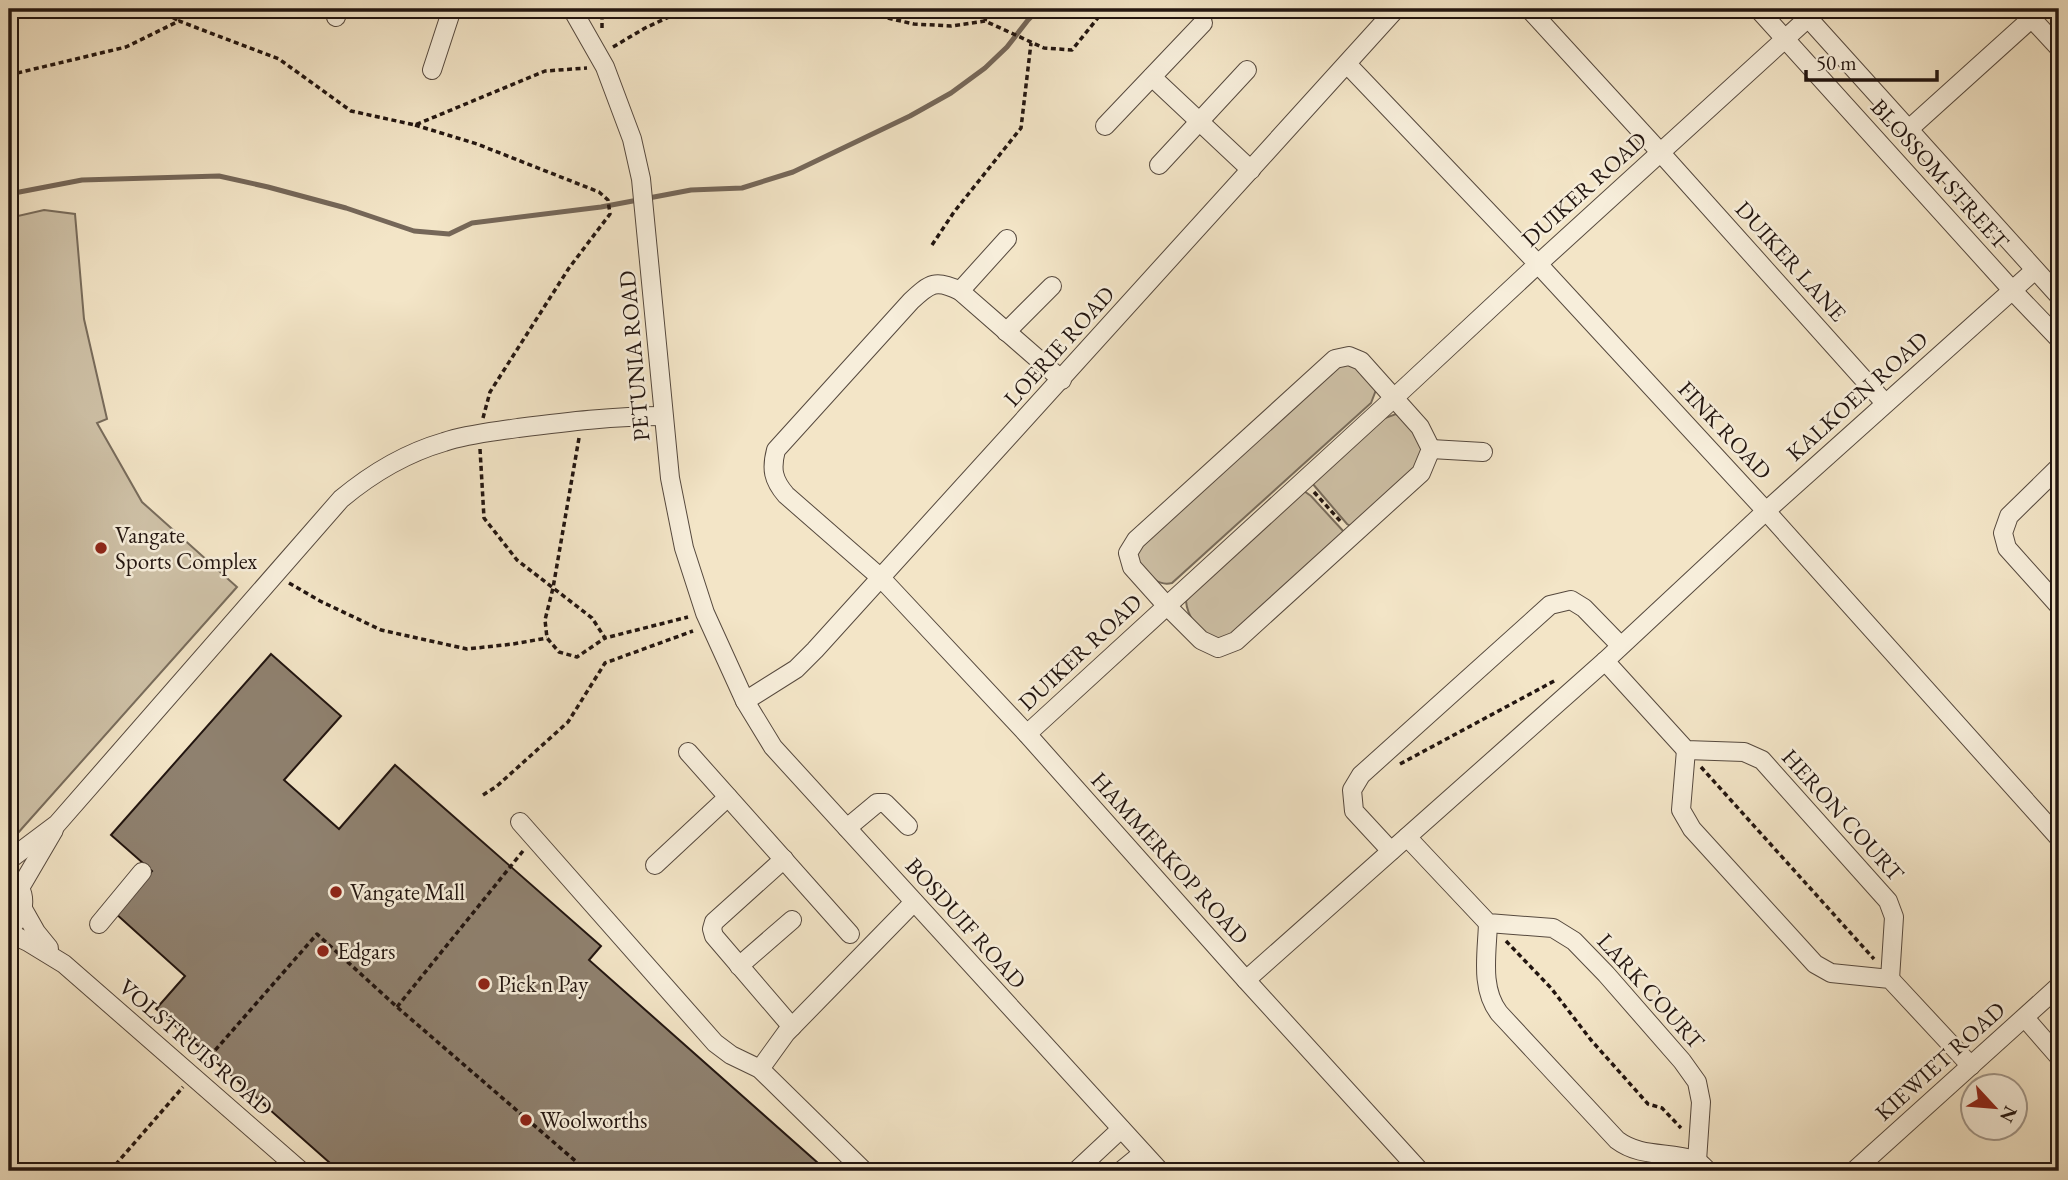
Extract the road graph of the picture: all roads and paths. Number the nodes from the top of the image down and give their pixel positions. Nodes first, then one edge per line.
1 (158, 9) edge
2 (452, 9) edge
3 (572, 9) edge
4 (602, 9) edge
5 (708, 9) edge
6 (874, 9) edge
7 (988, 9) edge
8 (1105, 9) edge
9 (1396, 9) edge
10 (1529, 9) edge
11 (1758, 9) edge
12 (2027, 13) edge
13 (1804, 14) edge
14 (179, 21) junction
15 (985, 21) junction
16 (1203, 23) dead end
17 (602, 31) dead end
18 (1786, 40) junction
19 (1031, 43) junction
20 (612, 47) dead end
21 (2059, 48) edge
22 (1347, 64) junction
23 (591, 68) dead end
24 (432, 69) dead end
25 (1247, 70) dead end
26 (9, 75) edge
27 (1152, 77) junction
28 (1199, 121) junction
29 (415, 125) junction
30 (1105, 126) dead end
31 (1909, 129) junction
32 (1660, 152) junction
33 (1158, 165) dead end
34 (1251, 170) junction
35 (1007, 239) dead end
36 (932, 245) dead end
37 (1538, 264) junction
38 (2035, 270) junction
39 (1052, 286) dead end
40 (2012, 290) junction
41 (960, 291) junction
42 (2059, 296) edge
43 (1006, 332) junction
44 (2059, 339) edge
45 (1062, 380) junction
46 (1395, 397) junction
47 (1885, 403) junction
48 (663, 416) junction
49 (582, 420) junction
50 (479, 434) junction
51 (1430, 449) junction
52 (1483, 452) dead end
53 (2059, 467) edge
54 (1308, 485) dead end
55 (1766, 511) junction
56 (1348, 529) dead end
57 (275, 574) junction
58 (881, 578) junction
59 (553, 588) junction
60 (1166, 606) junction
61 (2059, 606) edge
62 (688, 617) dead end
63 (693, 631) dead end
64 (548, 638) junction
65 (605, 638) junction
66 (1620, 645) junction
67 (1605, 661) junction
68 (1559, 678) dead end
69 (745, 701) junction
70 (1027, 734) junction
71 (1686, 750) junction
72 (688, 752) dead end
73 (1401, 764) dead end
74 (483, 795) dead end
75 (728, 797) junction
76 (520, 822) dead end
77 (57, 824) junction
78 (908, 826) dead end
79 (847, 828) junction
80 (1408, 837) junction
81 (533, 838) junction
82 (2059, 838) edge
83 (1391, 852) junction
84 (784, 859) junction
85 (9, 860) edge
86 (655, 865) dead end
87 (142, 872) dead end
88 (15, 882) edge
89 (914, 902) junction
90 (23, 909) junction
91 (792, 920) dead end
92 (1488, 923) junction
93 (99, 924) dead end
94 (9, 931) edge
95 (850, 934) dead end
96 (58, 959) junction
97 (739, 965) junction
98 (1890, 979) junction
99 (1246, 980) junction
100 (2059, 986) edge
101 (397, 1007) junction
102 (2025, 1018) junction
103 (792, 1027) junction
104 (2059, 1057) edge
105 (1971, 1066) junction
106 (760, 1069) junction
107 (191, 1077) junction
108 (1121, 1129) junction
109 (1681, 1129) dead end
110 (1143, 1153) junction
111 (1703, 1166) edge
112 (110, 1171) edge
113 (301, 1171) edge
114 (587, 1171) edge
115 (863, 1171) edge
116 (1076, 1171) edge
117 (1121, 1171) edge
118 (1160, 1171) edge
119 (1419, 1171) edge
120 (1854, 1171) edge

1 - 14 path
2 - 24 street
3 - 48 street, PETUNIA ROAD
4 - 17 path
5 - 20 path
6 - 15 path
7 - 15 path
8 - 19 path
9 - 22 street, LOERIE ROAD
10 - 32 street, DUIKER LANE
11 - 18 street, BLOSSOM STREET
12 - 21 street
12 - 31 street
13 - 18 street, DUIKER ROAD
13 - 31 street, BLOSSOM STREET
14 - 26 path
14 - 29 path
15 - 19 path
16 - 27 street
18 - 32 street, DUIKER ROAD
18 - 40 street, BLOSSOM STREET
19 - 36 path
22 - 34 street, LOERIE ROAD
22 - 37 street, FINK ROAD
23 - 29 path
25 - 28 street
27 - 28 street
27 - 30 street
28 - 33 street
28 - 34 street
29 - 50 path
31 - 38 street, BLOSSOM STREET
32 - 37 street, DUIKER ROAD
32 - 47 street, DUIKER LANE
34 - 45 street, LOERIE ROAD
35 - 41 street
37 - 46 street, DUIKER ROAD
37 - 55 street, FINK ROAD
38 - 40 street, KALKOEN ROAD
38 - 42 street, BLOSSOM STREET
39 - 43 street
40 - 44 street, BLOSSOM STREET
40 - 47 street, KALKOEN ROAD
41 - 43 street
41 - 58 street, HAMMERKOP ROAD
43 - 45 street
45 - 58 street, LOERIE ROAD
46 - 51 street, DUIKER ROAD
46 - 60 street, DUIKER ROAD
46 - 60 street, DUIKER ROAD
47 - 55 street, KALKOEN ROAD
48 - 49 street
48 - 69 street, PETUNIA ROAD
49 - 50 street
49 - 59 path
50 - 57 street
50 - 59 path
51 - 52 street
51 - 60 street, DUIKER ROAD
53 - 61 street
54 - 56 path
55 - 66 street, KALKOEN ROAD
55 - 82 street, FINK ROAD
57 - 64 path
57 - 77 street
58 - 69 street, LOERIE ROAD
58 - 70 street, HAMMERKOP ROAD
59 - 64 path
59 - 65 path
60 - 70 street, DUIKER ROAD
62 - 65 path
63 - 74 path
64 - 65 path
66 - 67 street, KALKOEN ROAD
66 - 83 street
67 - 71 street
67 - 80 street, KALKOEN ROAD
68 - 73 path
69 - 79 street, BOSDUIF ROAD
70 - 99 street, HAMMERKOP ROAD
71 - 98 path
71 - 98 street
71 - 98 street, HERON COURT
72 - 75 street
75 - 84 street
75 - 86 street
76 - 81 street
77 - 85 street
77 - 88 street
78 - 79 street
79 - 89 street, BOSDUIF ROAD
80 - 83 street, KALKOEN ROAD
80 - 92 street
81 - 101 path
81 - 106 street
83 - 99 street, KALKOEN ROAD
84 - 95 street
84 - 97 street
87 - 93 street
88 - 90 street
89 - 103 street
89 - 108 street, BOSDUIF ROAD
90 - 94 street
90 - 96 street, VOLSTRUIS ROAD
91 - 97 street
92 - 109 path
92 - 111 street, LARK COURT
92 - 111 street, LARK COURT
94 - 96 street, VOLSTRUIS ROAD
96 - 107 street, VOLSTRUIS ROAD
97 - 103 street
98 - 105 street
99 - 119 street, HAMMERKOP ROAD
100 - 102 street, KIEWIET ROAD
101 - 107 path
101 - 114 path
102 - 104 street
102 - 105 street, KIEWIET ROAD
103 - 106 street
105 - 120 street, KIEWIET ROAD
106 - 115 street
107 - 112 path
107 - 113 street, VOLSTRUIS ROAD
108 - 110 street, BOSDUIF ROAD
108 - 116 street
110 - 117 street
110 - 118 street, BOSDUIF ROAD

